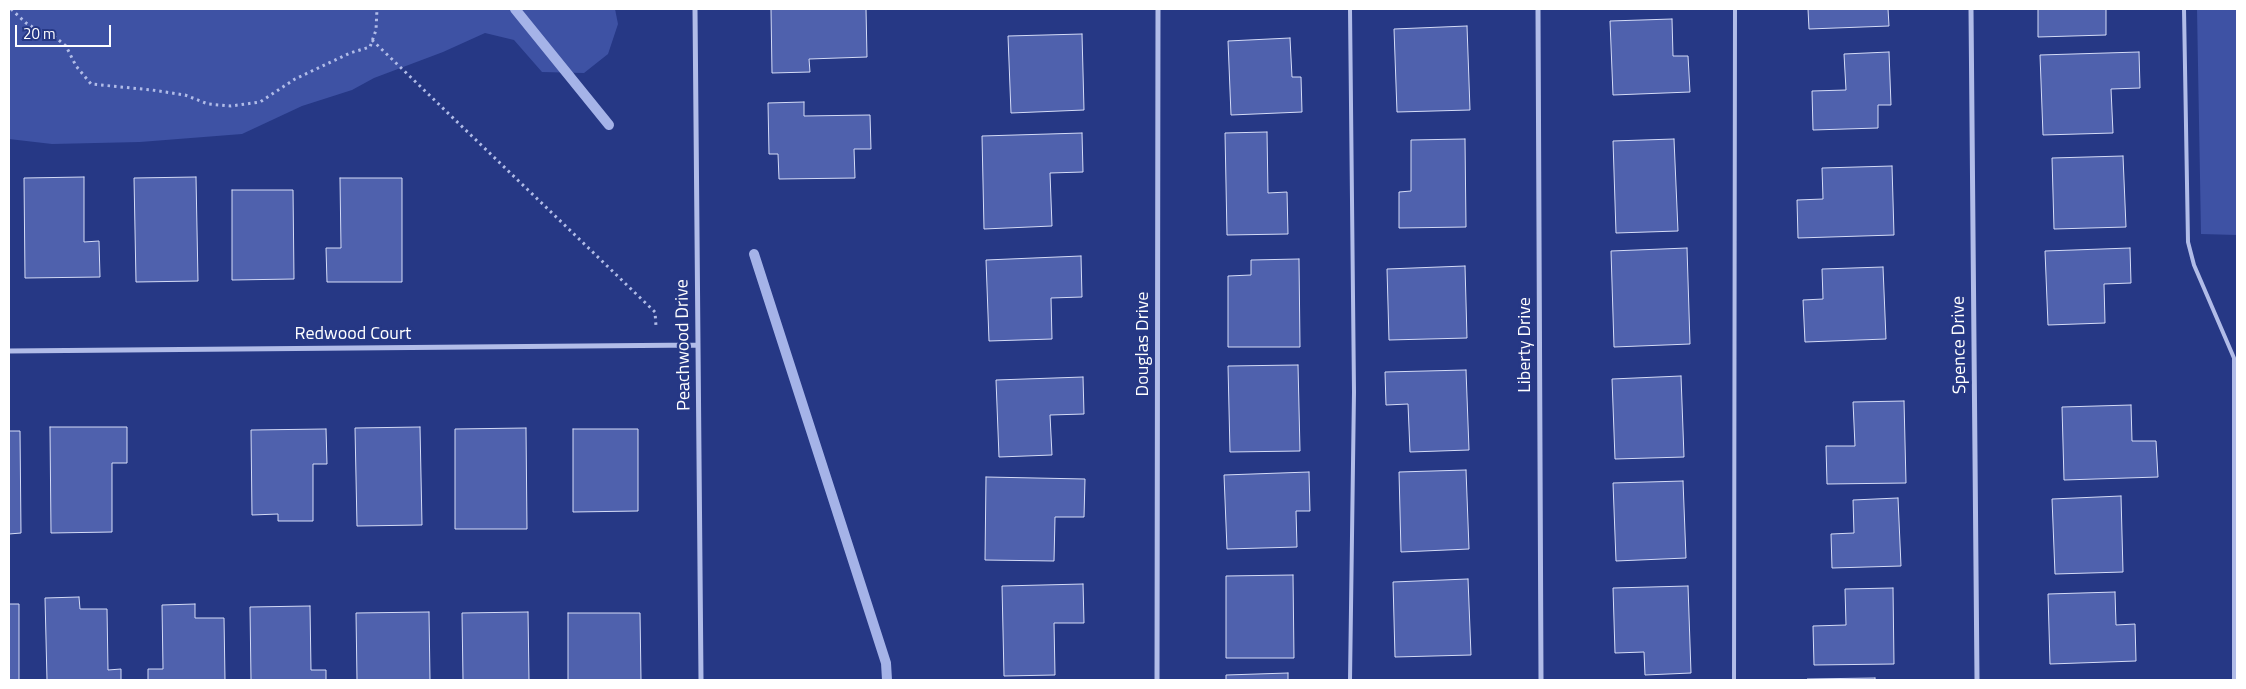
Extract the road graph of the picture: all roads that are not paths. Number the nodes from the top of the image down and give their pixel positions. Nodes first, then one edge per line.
1 (695, 9) edge
2 (1158, 9) edge
3 (1350, 9) edge
4 (1538, 9) edge
5 (1735, 9) edge
6 (1971, 9) edge
7 (2184, 9) edge
8 (698, 345) junction
9 (9, 351) edge
10 (701, 680) edge
11 (1157, 680) edge
12 (1350, 680) edge
13 (1541, 680) edge
14 (1734, 680) edge
15 (1977, 680) edge
16 (2234, 680) edge

1 - 8 street, Peachwood Drive
2 - 11 street, Douglas Drive
3 - 12 lane
4 - 13 street, Liberty Drive
5 - 14 lane
6 - 15 street, Spence Drive
7 - 16 lane
8 - 9 street, Redwood Court
8 - 10 street, Peachwood Drive

